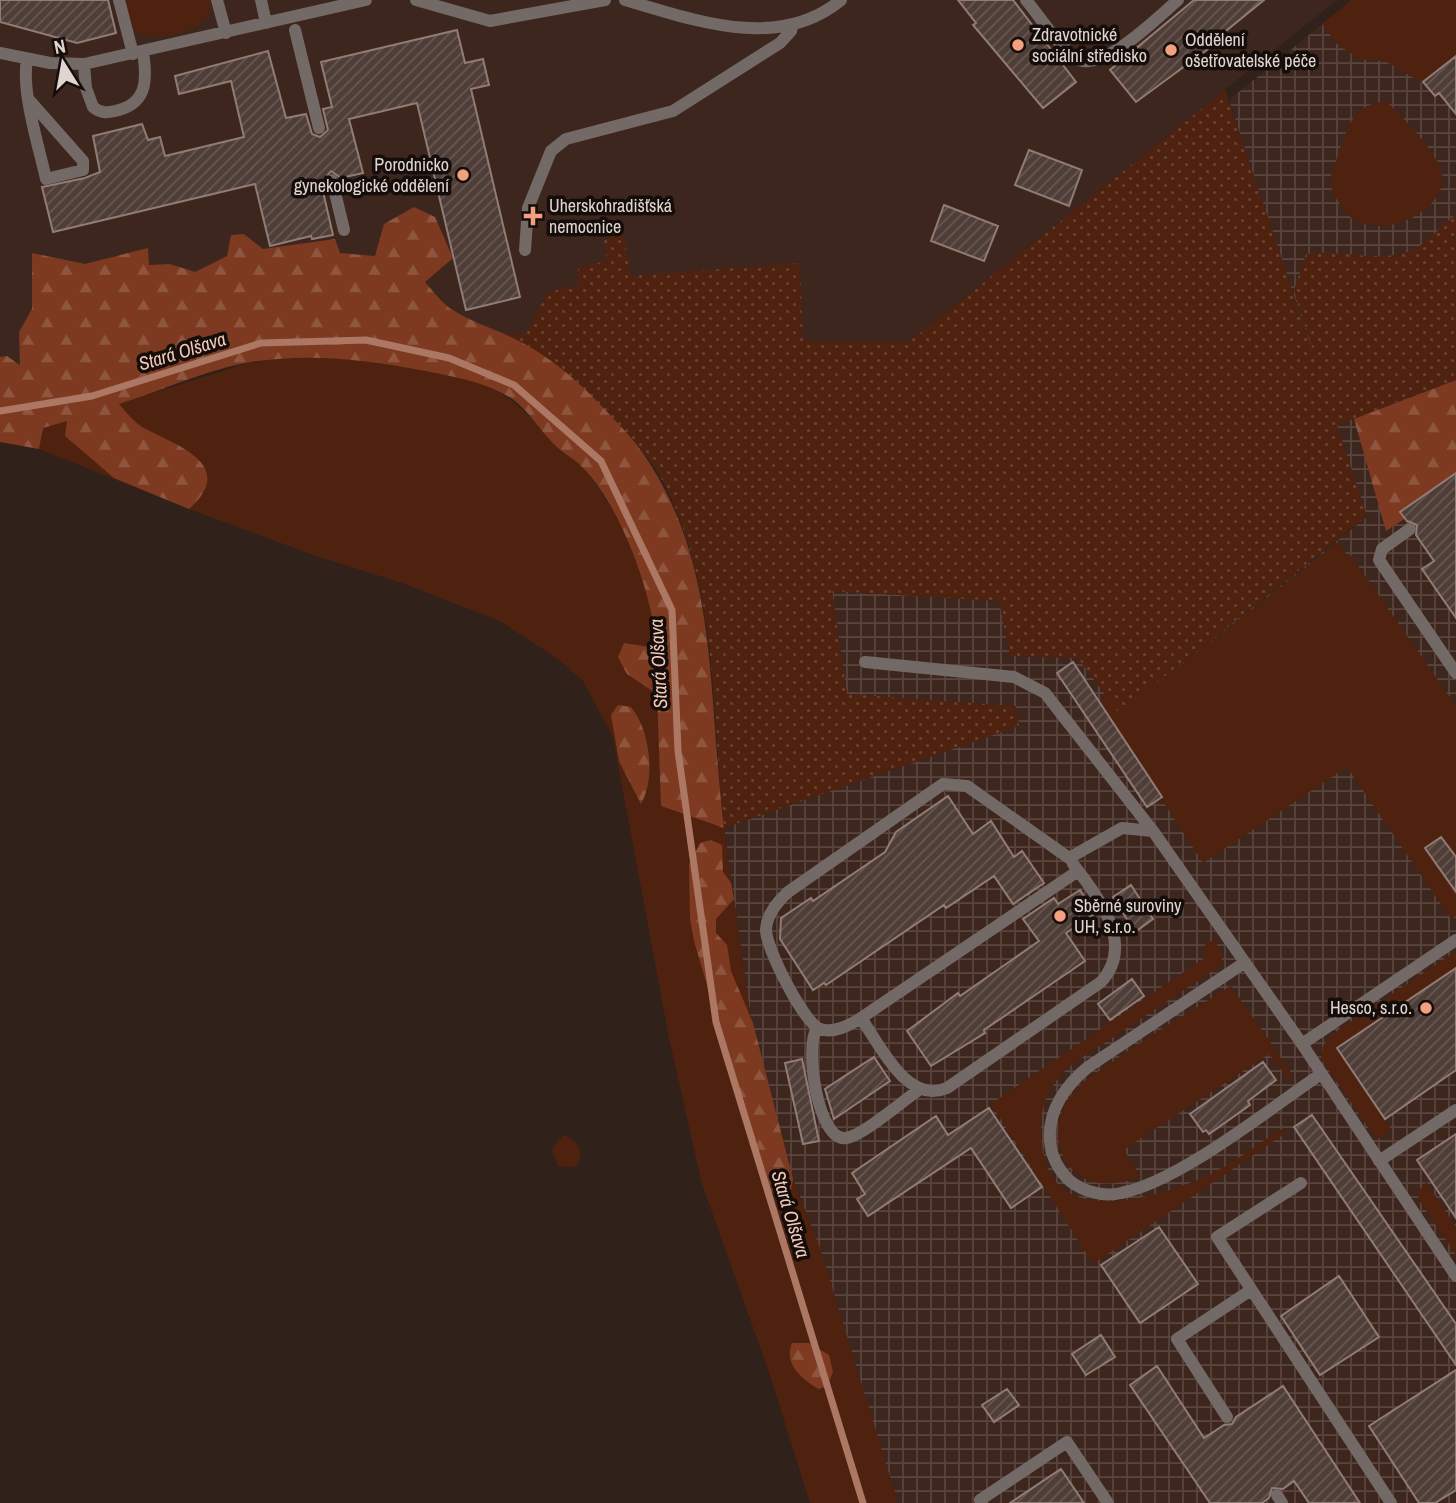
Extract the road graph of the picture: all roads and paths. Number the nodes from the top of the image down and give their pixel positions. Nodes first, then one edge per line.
1 (119, 0) edge
2 (217, 0) edge
3 (261, 0) edge
4 (366, 0) edge
5 (416, 0) edge
6 (605, 0) edge
7 (625, 0) edge
8 (841, 0) edge
9 (1026, 0) edge
10 (1178, 0) edge
11 (266, 23) junction
12 (793, 24) junction
13 (295, 30) dead end
14 (226, 33) junction
15 (0, 53) edge
16 (138, 53) junction
17 (27, 61) junction
18 (84, 64) junction
19 (30, 101) junction
20 (319, 128) dead end
21 (332, 180) dead end
22 (344, 230) dead end
23 (525, 250) dead end
24 (1410, 529) dead end
25 (864, 662) dead end
26 (1456, 673) edge
27 (1153, 831) junction
28 (1069, 858) junction
29 (1078, 871) junction
30 (1456, 940) edge
31 (1244, 963) junction
32 (861, 1018) junction
33 (817, 1028) junction
34 (1302, 1044) junction
35 (1321, 1074) junction
36 (919, 1090) junction
37 (1456, 1110) edge
38 (1379, 1161) junction
39 (1301, 1183) dead end
40 (1456, 1276) edge
41 (1251, 1290) junction
42 (1227, 1417) dead end
43 (982, 1503) edge
44 (1108, 1503) edge
45 (1391, 1503) edge

1 - 16 lane
2 - 14 lane
3 - 11 lane
4 - 11 lane
5 - 6 lane
7 - 12 lane
8 - 12 lane
9 - 10 lane
11 - 14 lane
12 - 23 lane
13 - 20 lane
14 - 16 lane
15 - 17 lane
16 - 18 lane
16 - 18 lane
17 - 18 lane
17 - 19 lane
19 - 19 lane
21 - 22 lane
24 - 26 lane
25 - 27 lane
27 - 28 lane
27 - 31 lane
28 - 29 lane
28 - 33 lane
29 - 32 lane
29 - 36 lane
30 - 34 lane
31 - 34 lane
31 - 35 lane
32 - 33 lane
32 - 36 lane
33 - 36 lane
34 - 35 lane
35 - 38 lane
37 - 38 lane
38 - 40 lane
39 - 41 lane
41 - 42 lane
41 - 45 lane
43 - 44 lane

